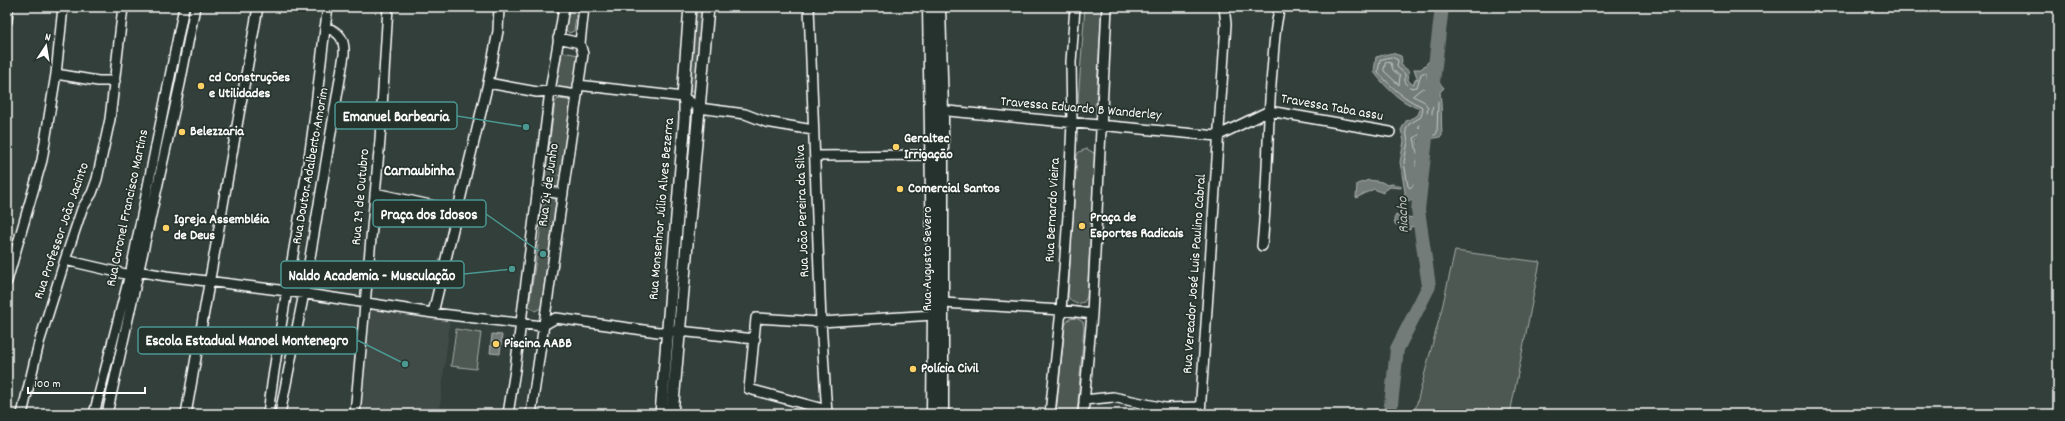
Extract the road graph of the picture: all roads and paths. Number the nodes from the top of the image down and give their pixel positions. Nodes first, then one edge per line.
1 (8, 7) edge
2 (63, 7) edge
3 (123, 7) edge
4 (184, 7) edge
5 (194, 7) edge
6 (258, 7) edge
7 (328, 7) edge
8 (388, 7) edge
9 (498, 7) edge
10 (564, 7) edge
11 (584, 7) edge
12 (690, 7) edge
13 (708, 7) edge
14 (809, 7) edge
15 (929, 7) edge
16 (939, 7) edge
17 (1074, 7) edge
18 (1107, 7) edge
19 (1224, 7) edge
20 (1280, 7) edge
21 (7, 22) edge
22 (325, 27) junction
23 (558, 38) junction
24 (580, 43) junction
25 (56, 74) junction
26 (115, 81) junction
27 (169, 82) junction
28 (488, 83) junction
29 (180, 84) junction
30 (578, 85) junction
31 (550, 91) junction
32 (577, 95) junction
33 (683, 97) junction
34 (699, 108) junction
35 (937, 110) junction
36 (1269, 111) junction
37 (1072, 122) junction
38 (1101, 125) junction
39 (813, 130) junction
40 (1390, 132) dead end
41 (1217, 136) junction
42 (310, 150) junction
43 (328, 152) junction
44 (932, 155) junction
45 (815, 156) junction
46 (537, 190) junction
47 (375, 193) junction
48 (563, 194) junction
49 (458, 211) junction
50 (1262, 246) dead end
51 (65, 260) junction
52 (134, 273) junction
53 (7, 281) edge
54 (209, 281) junction
55 (287, 291) junction
56 (304, 293) junction
57 (366, 303) junction
58 (943, 303) junction
59 (1061, 310) junction
60 (433, 313) junction
61 (1092, 314) junction
62 (934, 315) junction
63 (821, 322) junction
64 (520, 323) junction
65 (542, 326) junction
66 (679, 332) junction
67 (668, 333) junction
68 (755, 339) junction
69 (277, 344) junction
70 (939, 345) junction
71 (293, 346) junction
72 (1084, 400) junction
73 (1200, 411) edge
74 (827, 412) edge
75 (22, 414) edge
76 (94, 414) edge
77 (107, 414) edge
78 (186, 414) edge
79 (268, 414) edge
80 (280, 414) edge
81 (355, 414) edge
82 (508, 414) edge
83 (531, 414) edge
84 (661, 414) edge
85 (672, 414) edge
86 (933, 414) edge
87 (942, 414) edge
88 (1050, 414) edge
89 (1083, 414) edge

1 - 21 street
2 - 25 street
3 - 26 street, Rua Professor João Jacinto
4 - 27 street, Rua Coronel Francisco Martins
5 - 29 street, Rua Coronel Francisco Martins
6 - 54 street
7 - 22 street, Rua Doutor Adalberto Amorim
8 - 47 street, Rua 29 de Outubro
9 - 28 street
10 - 23 street, Rua 24 de Junho
11 - 24 street, Rua 24 de Junho
12 - 33 street, Rua Monsenhor Júlio Alves Bezerra
13 - 34 street, Rua Monsenhor Júlio Alves Bezerra
14 - 39 street, Rua João Pereira da Silva
15 - 35 main road, Rua Augusto Severo
16 - 35 main road, Rua Augusto Severo
17 - 37 street, Rua Bernardo Vieira
18 - 38 street
19 - 41 street, Rua Vereador José Luis Paulino Cabral
20 - 36 street
22 - 42 street, Rua Doutor Adalberto Amorim
22 - 43 street, Rua Doutor Adalberto Amorim
23 - 24 street
23 - 31 street, Rua 24 de Junho
24 - 30 street, Rua 24 de Junho
25 - 26 street
25 - 53 street
26 - 51 street, Rua Professor João Jacinto
27 - 29 street
27 - 52 street, Rua Coronel Francisco Martins
28 - 31 street
28 - 49 street
29 - 52 street, Rua Coronel Francisco Martins
30 - 32 street, Rua 24 de Junho
30 - 33 street
31 - 32 street
31 - 46 street, Rua 24 de Junho
32 - 48 street, Rua 24 de Junho
33 - 34 street
33 - 67 street, Rua Monsenhor Júlio Alves Bezerra
34 - 39 street
34 - 66 street, Rua Monsenhor Júlio Alves Bezerra
35 - 37 street, Travessa Eduardo B Wanderley
35 - 44 main road, Rua Augusto Severo
35 - 58 main road, Rua Augusto Severo
36 - 40 street, Travessa Taba assu
36 - 41 street
36 - 50 street
37 - 38 street, Travessa Eduardo B Wanderley
37 - 59 street, Rua Bernardo Vieira
38 - 41 street, Travessa Eduardo B Wanderley
38 - 61 street
39 - 45 street, Rua João Pereira da Silva
41 - 73 street, Rua Vereador José Luis Paulino Cabral
42 - 43 street
42 - 55 street, Rua Doutor Adalberto Amorim
43 - 56 street, Rua Doutor Adalberto Amorim
44 - 45 street
44 - 62 main road, Rua Augusto Severo
45 - 63 street, Rua João Pereira da Silva
46 - 48 street
46 - 64 street, Rua 24 de Junho
47 - 49 street
47 - 57 street, Rua 29 de Outubro
48 - 65 street, Rua 24 de Junho
49 - 60 street
51 - 52 street
51 - 75 street, Rua Professor João Jacinto
52 - 54 street
52 - 76 street, Rua Coronel Francisco Martins
52 - 77 street, Rua Coronel Francisco Martins
54 - 55 street
54 - 78 street
55 - 56 street
55 - 69 street, Rua Doutor Adalberto Amorim
56 - 57 street
56 - 71 street, Rua Doutor Adalberto Amorim
57 - 60 street
57 - 81 street, Rua 29 de Outubro
58 - 59 street
58 - 70 main road, Rua Augusto Severo
59 - 61 street
59 - 88 street, Rua Bernardo Vieira
60 - 64 street
61 - 72 street
62 - 63 street
62 - 70 main road, Rua Augusto Severo
63 - 68 street
63 - 74 street, Rua João Pereira da Silva
64 - 65 street
64 - 82 street, Rua 24 de Junho
65 - 67 street
65 - 83 street, Rua 24 de Junho
66 - 67 street
66 - 68 street
66 - 85 street, Rua Monsenhor Júlio Alves Bezerra
67 - 84 street, Rua Monsenhor Júlio Alves Bezerra
68 - 74 street
69 - 71 street
69 - 79 street, Rua Doutor Adalberto Amorim
70 - 86 main road, Rua Augusto Severo
70 - 87 main road, Rua Augusto Severo
71 - 80 street, Rua Doutor Adalberto Amorim
72 - 73 street
72 - 89 street

